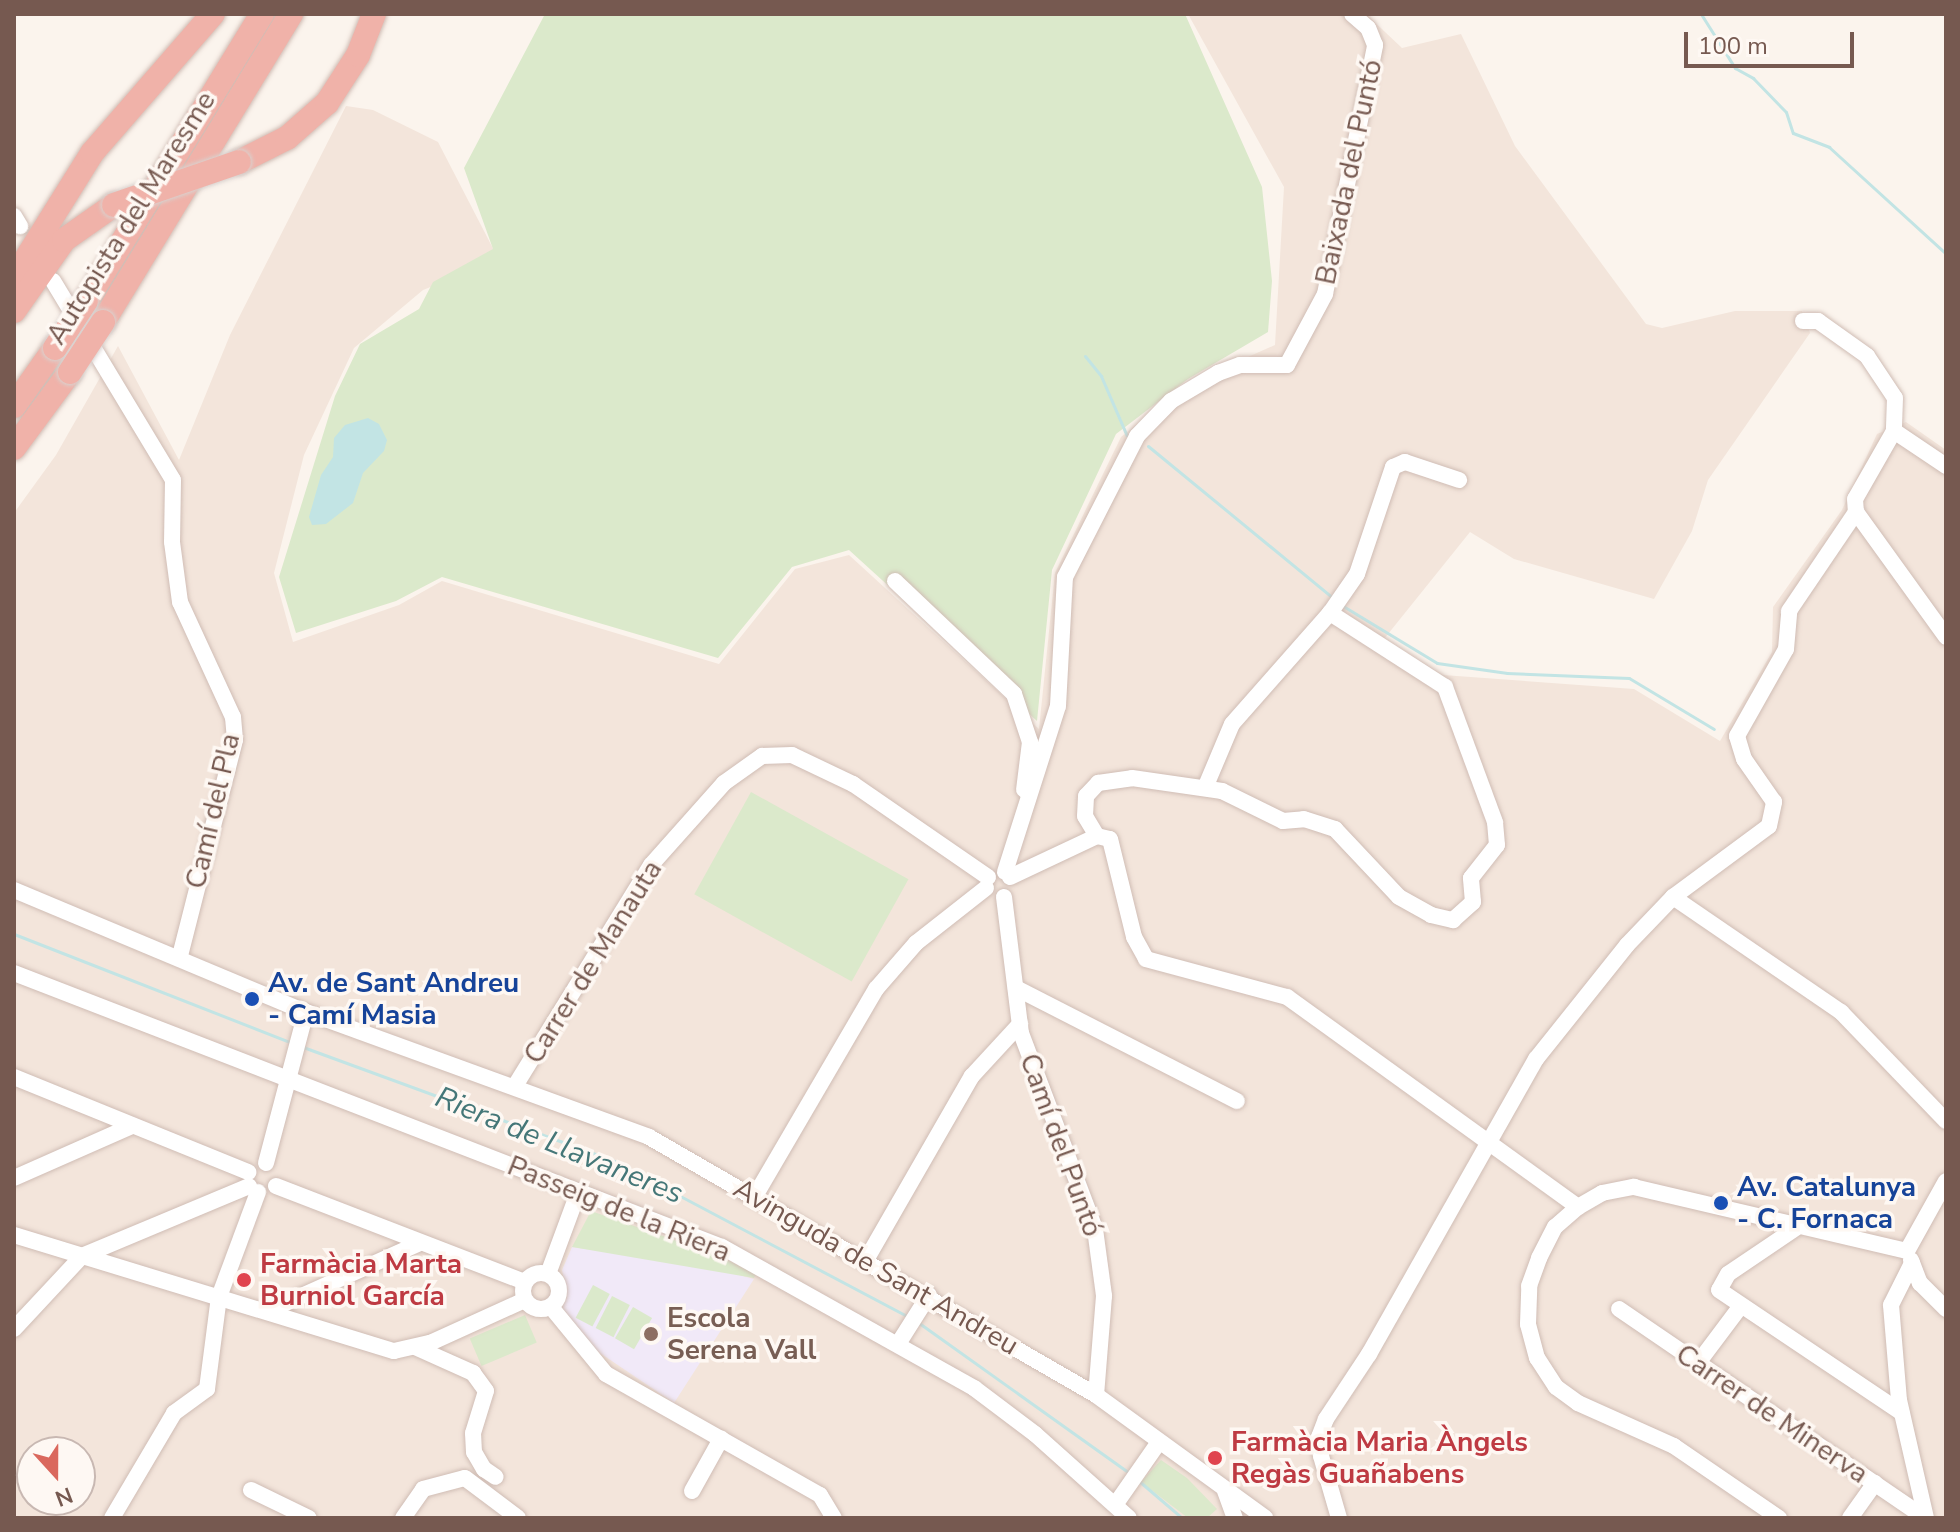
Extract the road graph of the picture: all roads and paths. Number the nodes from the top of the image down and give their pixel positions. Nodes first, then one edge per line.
1 (213, 14) edge
2 (262, 14) edge
3 (291, 14) edge
4 (374, 14) edge
5 (1352, 14) edge
6 (14, 278) edge
7 (53, 281) dead end
8 (14, 311) edge
9 (1803, 321) dead end
10 (14, 406) edge
11 (1894, 431) junction
12 (14, 448) edge
13 (1946, 466) edge
14 (1459, 480) dead end
15 (1856, 512) junction
16 (895, 581) dead end
17 (1330, 613) junction
18 (1946, 637) edge
19 (1205, 788) junction
20 (1022, 808) junction
21 (1097, 836) junction
22 (1008, 875) junction
23 (987, 883) junction
24 (14, 890) edge
25 (1004, 897) junction
26 (1673, 897) junction
27 (180, 955) junction
28 (14, 973) edge
29 (1016, 988) junction
30 (306, 1012) junction
31 (1020, 1024) junction
32 (14, 1077) edge
33 (288, 1081) junction
34 (515, 1086) junction
35 (1237, 1101) dead end
36 (1946, 1121) edge
37 (132, 1126) junction
38 (1488, 1138) junction
39 (266, 1163) junction
40 (14, 1178) edge
41 (1946, 1181) edge
42 (252, 1183) junction
43 (276, 1186) junction
44 (578, 1193) junction
45 (755, 1196) junction
46 (1578, 1207) junction
47 (1796, 1228) junction
48 (14, 1235) edge
49 (418, 1244) junction
50 (82, 1256) junction
51 (1910, 1257) junction
52 (866, 1260) junction
53 (548, 1274) junction
54 (525, 1282) junction
55 (929, 1295) junction
56 (219, 1297) junction
57 (525, 1300) junction
58 (551, 1307) junction
59 (1740, 1307) junction
60 (1619, 1309) dead end
61 (1946, 1309) edge
62 (268, 1311) junction
63 (14, 1329) edge
64 (898, 1344) junction
65 (415, 1347) junction
66 (1698, 1363) junction
67 (1096, 1395) junction
68 (1902, 1413) junction
69 (721, 1439) junction
70 (1159, 1442) junction
71 (496, 1477) dead end
72 (1875, 1483) junction
73 (251, 1490) dead end
74 (1224, 1490) junction
75 (692, 1491) dead end
76 (1115, 1505) junction
77 (112, 1518) edge
78 (309, 1518) edge
79 (403, 1518) edge
80 (518, 1518) edge
81 (834, 1518) edge
82 (1129, 1518) edge
83 (1235, 1518) edge
84 (1265, 1518) edge
85 (1339, 1518) edge
86 (1779, 1518) edge
87 (1850, 1518) edge
88 (1926, 1518) edge

1 - 6 highway
2 - 10 highway, Autopista del Maresme, bridge
3 - 12 highway, Autopista del Maresme, bridge
4 - 8 highway, bridge
5 - 20 street, Baixada del Puntó
7 - 27 street, Camí del Pla
9 - 11 street
11 - 13 street
11 - 15 street
14 - 17 street
15 - 18 street
15 - 26 street
16 - 20 street
17 - 19 street
17 - 19 street
19 - 21 street
20 - 22 street, Baixada del Puntó
21 - 22 street
21 - 38 street
22 - 23 street
22 - 25 street, Baixada del Puntó
23 - 25 street, Carrer de Manauta
23 - 34 street, Carrer de Manauta
23 - 45 street
24 - 27 street, Avinguda de Sant Andreu
25 - 29 street, Camí del Puntó
26 - 36 street
26 - 38 street
27 - 30 street, Avinguda de Sant Andreu
28 - 33 street, Passeig de la Riera
29 - 31 street, Camí del Puntó
29 - 35 street
30 - 33 street
30 - 34 street, Avinguda de Sant Andreu
31 - 52 street
31 - 67 street, Camí del Puntó
32 - 37 street
33 - 39 street
33 - 44 street, Passeig de la Riera
34 - 45 street, Avinguda de Sant Andreu
37 - 40 street
37 - 42 street
38 - 46 street
38 - 85 street
39 - 42 street
39 - 43 street
41 - 51 street
42 - 43 street
42 - 50 street
42 - 56 street
43 - 49 street
44 - 53 street
44 - 64 street, Passeig de la Riera
45 - 52 street, Avinguda de Sant Andreu
46 - 47 street
46 - 86 street
47 - 51 street
47 - 59 street
48 - 50 street
49 - 54 street
49 - 62 street
50 - 56 street
50 - 63 street
51 - 61 street
51 - 68 street
52 - 55 street, Avinguda de Sant Andreu
53 - 54 street
53 - 58 street
54 - 57 street
55 - 64 street
55 - 67 street, Avinguda de Sant Andreu
56 - 62 street
56 - 77 street
57 - 58 street
57 - 65 street
58 - 69 street
59 - 66 street
59 - 68 street
60 - 66 street, Carrer de Minerva
62 - 65 street
64 - 76 street, Passeig de la Riera
65 - 71 street
66 - 72 street, Carrer de Minerva
67 - 70 street, Avinguda de Sant Andreu
68 - 88 street
69 - 75 street
69 - 81 street
70 - 74 street, Avinguda de Sant Andreu
70 - 76 street
72 - 87 street
72 - 88 street, Carrer de Minerva
73 - 78 street
74 - 83 street
74 - 84 street, Avinguda de Sant Andreu
76 - 82 street, Passeig de la Riera
79 - 80 street

